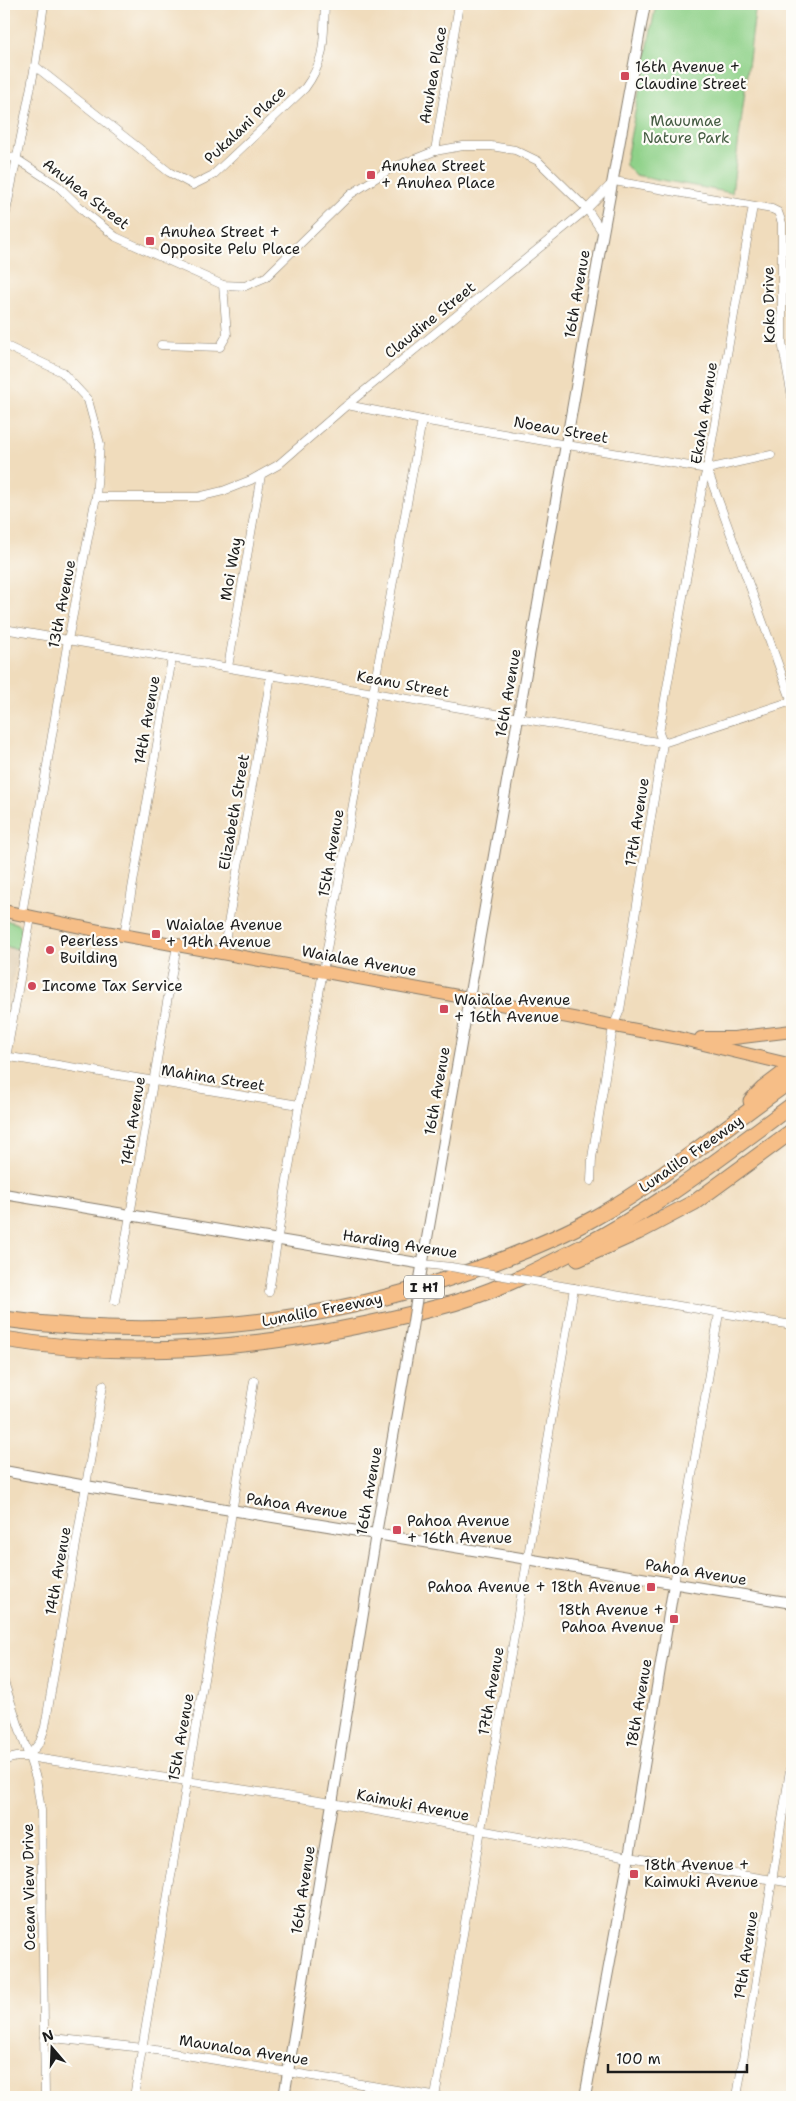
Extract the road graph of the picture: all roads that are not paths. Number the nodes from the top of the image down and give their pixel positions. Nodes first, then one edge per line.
1 (44, 4) edge
2 (325, 4) edge
3 (460, 4) edge
4 (645, 4) edge
5 (35, 66) junction
6 (435, 151) junction
7 (4, 156) edge
8 (15, 158) junction
9 (614, 181) junction
10 (753, 206) junction
11 (587, 209) junction
12 (4, 222) edge
13 (603, 233) junction
14 (223, 285) junction
15 (4, 345) edge
16 (161, 345) dead end
17 (792, 397) edge
18 (347, 405) junction
19 (422, 420) junction
20 (566, 444) junction
21 (771, 455) dead end
22 (707, 468) junction
23 (261, 475) junction
24 (96, 497) junction
25 (4, 629) edge
26 (68, 640) junction
27 (172, 658) junction
28 (228, 667) junction
29 (272, 675) junction
30 (374, 693) junction
31 (792, 701) edge
32 (519, 717) junction
33 (664, 742) junction
34 (4, 911) edge
35 (26, 915) junction
36 (124, 935) junction
37 (177, 945) junction
38 (223, 953) junction
39 (324, 971) junction
40 (469, 998) junction
41 (613, 1027) junction
42 (792, 1032) edge
43 (678, 1038) junction
44 (5, 1057) edge
45 (790, 1065) edge
46 (4, 1069) edge
47 (792, 1080) edge
48 (153, 1082) junction
49 (299, 1105) junction
50 (792, 1105) edge
51 (792, 1132) edge
52 (718, 1134) junction
53 (591, 1180) dead end
54 (4, 1194) edge
55 (131, 1215) junction
56 (278, 1240) junction
57 (423, 1264) junction
58 (574, 1288) junction
59 (269, 1292) dead end
60 (115, 1302) dead end
61 (440, 1307) junction
62 (719, 1313) junction
63 (4, 1319) edge
64 (792, 1325) edge
65 (4, 1339) edge
66 (254, 1381) dead end
67 (104, 1385) dead end
68 (4, 1471) edge
69 (86, 1486) junction
70 (233, 1511) junction
71 (376, 1534) junction
72 (528, 1560) junction
73 (674, 1584) junction
74 (792, 1603) edge
75 (4, 1682) edge
76 (28, 1757) junction
77 (792, 1758) edge
78 (4, 1760) edge
79 (187, 1781) junction
80 (332, 1803) junction
81 (482, 1831) junction
82 (628, 1857) junction
83 (772, 1880) junction
84 (792, 1883) edge
85 (44, 2036) junction
86 (143, 2048) junction
87 (289, 2071) junction
88 (45, 2097) edge
89 (134, 2097) edge
90 (284, 2097) edge
91 (436, 2097) edge
92 (585, 2097) edge
93 (737, 2097) edge

1 - 5 street
2 - 5 street, Pukalani Place
3 - 6 street, Anuhea Place
4 - 9 street, 16th Avenue
5 - 8 street
6 - 11 street, Anuhea Street
6 - 14 street, Anuhea Street
7 - 8 street, Anuhea Street
8 - 12 street
8 - 14 street, Anuhea Street
9 - 10 street
9 - 11 street, Claudine Street
9 - 13 street, 16th Avenue
10 - 17 street, Koko Drive
10 - 22 street, Ekaha Avenue
11 - 13 street, Anuhea Street
11 - 18 street, Claudine Street
13 - 20 street, 16th Avenue
14 - 16 street
15 - 24 street, 13th Avenue
18 - 19 street, Noeau Street
18 - 23 street, Claudine Street
19 - 20 street, Noeau Street
19 - 30 street, 15th Avenue
20 - 22 street, Noeau Street
20 - 32 street, 16th Avenue
21 - 22 street, Noeau Street
22 - 31 street, Ekaha Avenue
22 - 33 street, 17th Avenue
23 - 24 street, Claudine Street
23 - 28 street, Moi Way
24 - 26 street, 13th Avenue
25 - 26 street, Keanu Street
26 - 27 street, Keanu Street
26 - 35 street, 13th Avenue
27 - 28 street, Keanu Street
27 - 36 street, 14th Avenue
28 - 29 street, Keanu Street
29 - 30 street, Keanu Street
29 - 38 street, Elizabeth Street
30 - 32 street, Keanu Street
30 - 39 street, 15th Avenue
31 - 33 street, Keanu Street
32 - 33 street, Keanu Street
32 - 40 street, 16th Avenue
33 - 41 street, 17th Avenue
34 - 35 main road, Waialae Avenue
35 - 36 main road, Waialae Avenue
35 - 44 street, 13th Avenue
36 - 37 main road, Waialae Avenue
37 - 38 main road, Waialae Avenue
37 - 48 street, 14th Avenue
38 - 39 main road, Waialae Avenue
39 - 40 main road, Waialae Avenue
39 - 49 street, 15th Avenue
40 - 41 main road, Waialae Avenue
40 - 57 street, 16th Avenue
41 - 43 main road, Waialae Avenue
41 - 53 street, 17th Avenue
42 - 43 main road, Waialae Avenue
43 - 45 main road, Waialae Avenue
44 - 46 street, 13th Avenue
44 - 48 street, Mahina Street
45 - 52 highway
47 - 52 highway, Lunalilo Freeway / I H1
48 - 49 street, Mahina Street
48 - 55 street, 14th Avenue
49 - 56 street, 15th Avenue
50 - 61 highway, Lunalilo Freeway / I H1
51 - 61 highway
52 - 63 highway, Lunalilo Freeway / I H1
54 - 55 street, Harding Avenue
55 - 56 street, Harding Avenue
55 - 60 street, 14th Avenue
56 - 57 street, Harding Avenue
56 - 59 street, 15th Avenue
57 - 58 street, Harding Avenue, bridge
57 - 71 street, 16th Avenue, bridge
58 - 62 street, Harding Avenue
58 - 72 street, 17th Avenue
61 - 65 highway, Lunalilo Freeway / I H1
62 - 64 street, Harding Avenue
62 - 73 street, 18th Avenue
66 - 70 street, 15th Avenue
67 - 69 street, 14th Avenue
68 - 69 street, Pahoa Avenue
69 - 70 street, Pahoa Avenue
69 - 76 street, 14th Avenue
70 - 71 street, Pahoa Avenue
70 - 79 street, 15th Avenue
71 - 72 street, Pahoa Avenue
71 - 80 street, 16th Avenue
72 - 73 street, Pahoa Avenue
72 - 81 street, 17th Avenue
73 - 74 street, Pahoa Avenue
73 - 82 street, 18th Avenue
75 - 76 street, Ocean View Drive
76 - 78 street, Kaimuki Avenue
76 - 79 street, Kaimuki Avenue
76 - 85 street, Ocean View Drive
77 - 83 street, 19th Avenue
79 - 80 street, Kaimuki Avenue
79 - 86 street, 15th Avenue
80 - 81 street, Kaimuki Avenue
80 - 87 street, 16th Avenue
81 - 82 street, Kaimuki Avenue
81 - 91 street, 17th Avenue
82 - 83 street, Kaimuki Avenue
82 - 92 street, 18th Avenue
83 - 84 street, Kaimuki Avenue
83 - 93 street, 19th Avenue
85 - 86 street, Maunaloa Avenue
85 - 88 street, Ocean View Drive
86 - 87 street, Maunaloa Avenue
86 - 89 street, 15th Avenue
87 - 90 street, 16th Avenue
87 - 91 street, Maunaloa Avenue

